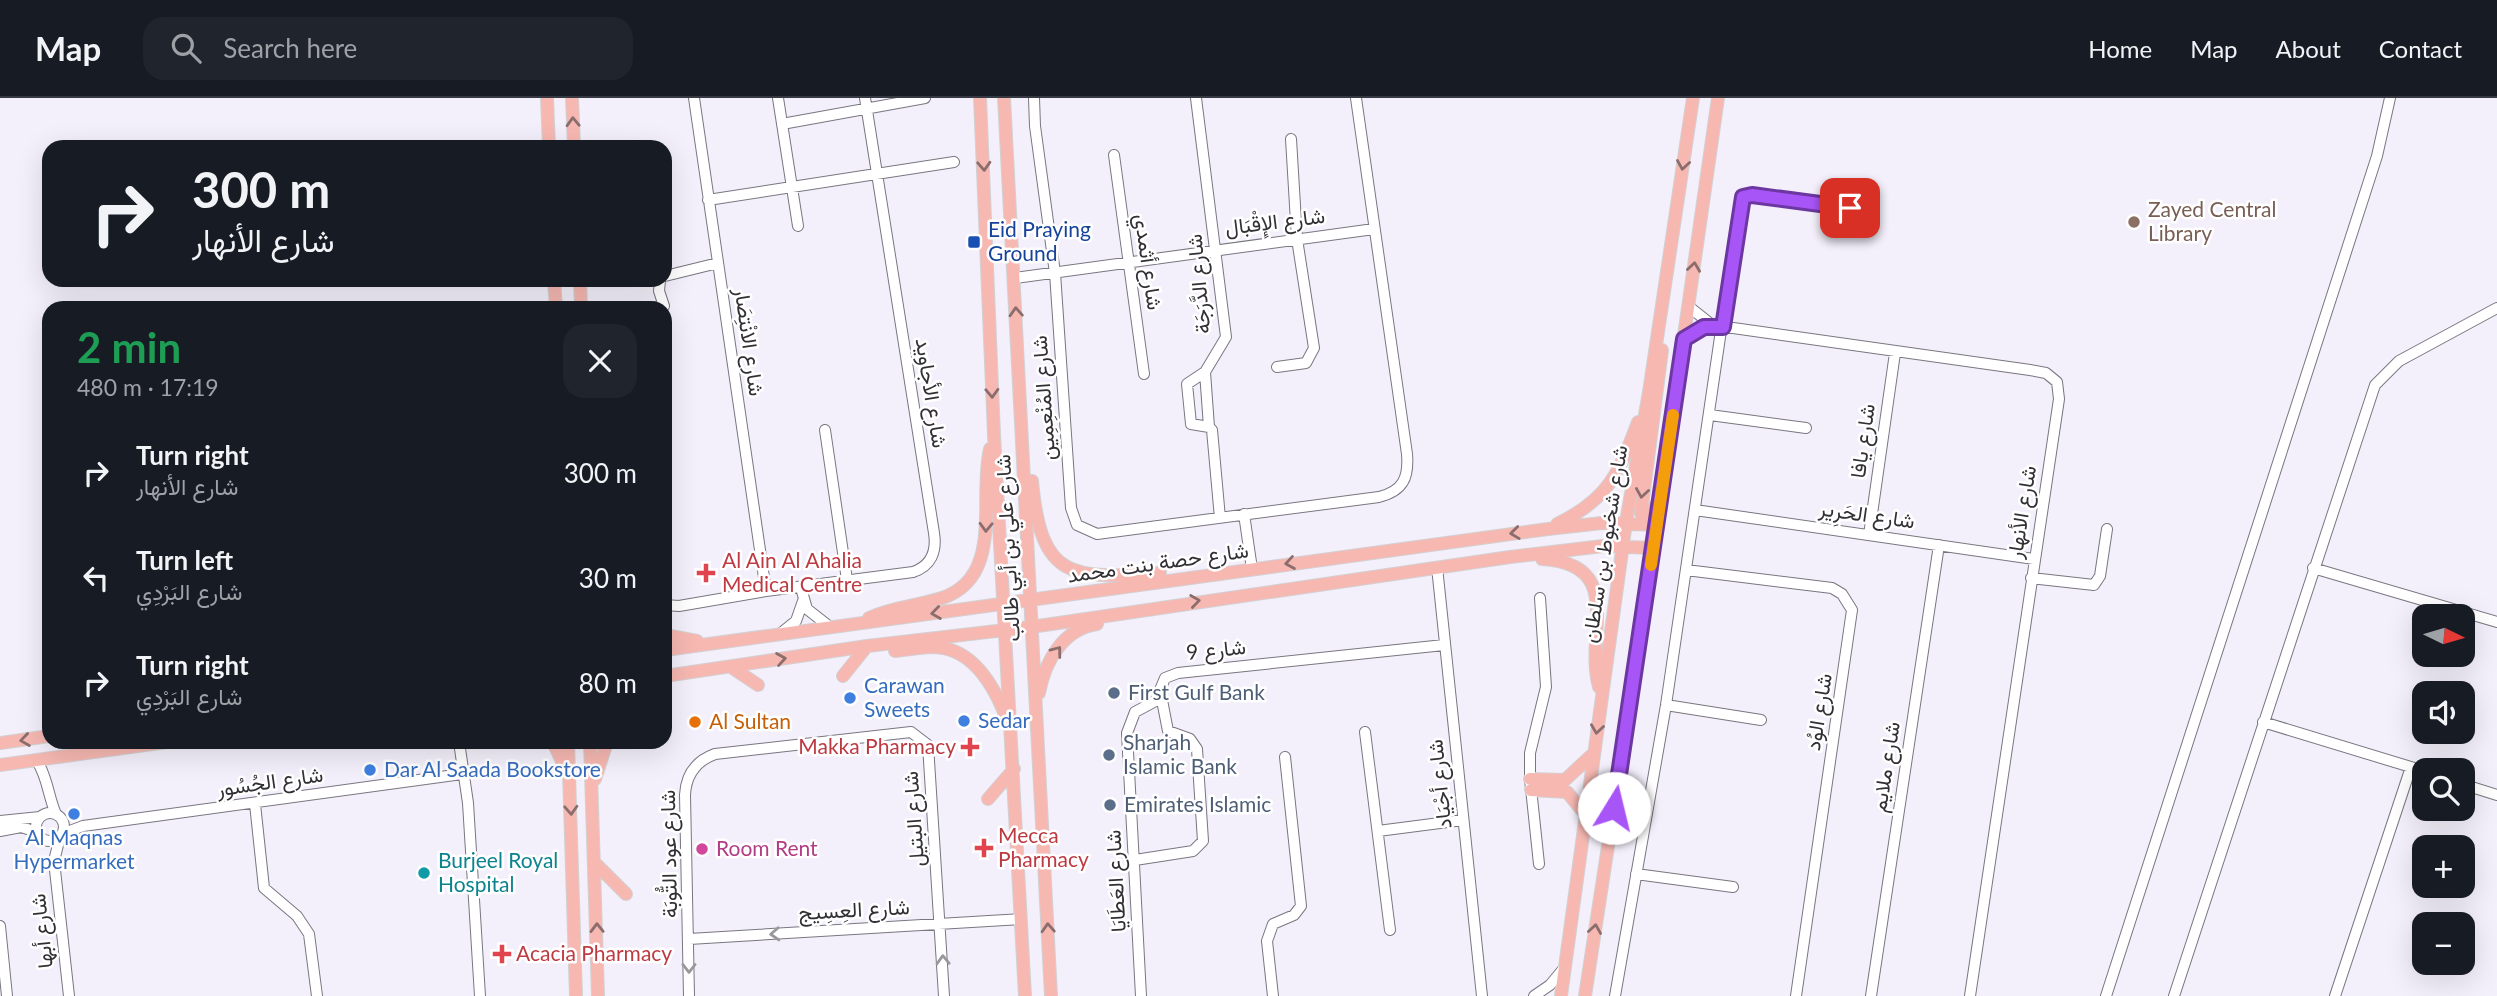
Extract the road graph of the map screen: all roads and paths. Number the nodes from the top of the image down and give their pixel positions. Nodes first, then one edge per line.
1 (547, 98) edge
2 (572, 98) edge
3 (694, 98) edge
4 (778, 98) edge
5 (925, 98) edge
6 (980, 98) edge
7 (1004, 98) edge
8 (1034, 98) edge
9 (1196, 98) edge
10 (1356, 98) edge
11 (1681, 98) edge
12 (1693, 98) edge
13 (1718, 98) edge
14 (2390, 98) edge
15 (866, 103) edge
16 (1691, 114) junction
17 (782, 124) junction
18 (1291, 139) dead end
19 (549, 140) edge
20 (574, 140) edge
21 (1114, 156) dead end
22 (954, 162) dead end
23 (877, 174) junction
24 (792, 187) junction
25 (708, 200) junction
26 (1850, 208) dead end
27 (798, 226) dead end
28 (1374, 229) junction
29 (1297, 239) junction
30 (1216, 248) junction
31 (1128, 262) junction
32 (718, 263) junction
33 (1055, 273) junction
34 (672, 274) edge
35 (1014, 278) junction
36 (1688, 306) junction
37 (2497, 308) edge
38 (1717, 326) junction
39 (1658, 328) junction
40 (1684, 339) junction
41 (1895, 353) junction
42 (1277, 367) dead end
43 (1205, 372) junction
44 (1144, 374) dead end
45 (1649, 392) junction
46 (1710, 415) junction
47 (1209, 427) junction
48 (1806, 428) dead end
49 (825, 430) dead end
50 (994, 435) junction
51 (1022, 439) junction
52 (1661, 498) junction
53 (1695, 510) junction
54 (1244, 514) junction
55 (1220, 518) junction
56 (1626, 522) junction
57 (1657, 525) junction
58 (1548, 529) junction
59 (2107, 529) dead end
60 (1868, 535) junction
61 (1623, 545) junction
62 (1939, 545) junction
63 (1653, 548) junction
64 (1510, 557) junction
65 (2034, 558) junction
66 (1437, 568) junction
67 (2312, 568) junction
68 (1252, 569) junction
69 (1686, 570) junction
70 (1177, 578) junction
71 (2031, 578) junction
72 (847, 580) junction
73 (801, 588) junction
74 (766, 591) junction
75 (1540, 597) dead end
76 (1031, 600) junction
77 (803, 601) junction
78 (1003, 604) junction
79 (672, 606) edge
80 (1153, 608) junction
81 (2497, 622) edge
82 (856, 624) junction
83 (830, 627) junction
84 (1031, 627) junction
85 (1005, 629) junction
86 (780, 634) junction
87 (672, 636) edge
88 (708, 643) junction
89 (1444, 645) junction
90 (867, 646) junction
91 (672, 649) edge
92 (731, 667) junction
93 (672, 676) edge
94 (843, 676) dead end
95 (758, 685) dead end
96 (1602, 696) junction
97 (1161, 698) junction
98 (1666, 705) junction
99 (1761, 720) dead end
100 (2263, 722) junction
101 (1010, 727) junction
102 (911, 732) joint
103 (1365, 732) dead end
104 (42, 737) edge
105 (0, 743) edge
106 (115, 749) edge
107 (460, 749) edge
108 (556, 749) edge
109 (568, 749) edge
110 (590, 749) edge
111 (605, 749) edge
112 (1594, 753) junction
113 (55, 757) junction
114 (1284, 757) dead end
115 (37, 761) junction
116 (0, 765) edge
117 (2411, 767) joint
118 (1014, 769) junction
119 (462, 774) junction
120 (569, 777) junction
121 (47, 779) junction
122 (1530, 785) junction
123 (1040, 788) junction
124 (2475, 788) edge
125 (591, 793) junction
126 (48, 795) junction
127 (2497, 795) edge
128 (988, 799) dead end
129 (254, 804) junction
130 (42, 816) junction
131 (1586, 816) junction
132 (59, 817) junction
133 (1463, 820) junction
134 (0, 821) edge
135 (83, 826) junction
136 (0, 831) edge
137 (1378, 831) junction
138 (61, 835) junction
139 (40, 836) junction
140 (1135, 860) junction
141 (54, 861) junction
142 (596, 864) junction
143 (1539, 864) dead end
144 (1636, 874) junction
145 (1733, 887) dead end
146 (626, 894) dead end
147 (1021, 919) junction
148 (941, 924) junction
149 (0, 926) edge
150 (1390, 930) dead end
151 (689, 940) junction
152 (1565, 967) junction
153 (7, 996) edge
154 (69, 996) edge
155 (317, 996) edge
156 (480, 996) edge
157 (576, 996) edge
158 (598, 996) edge
159 (689, 996) edge
160 (944, 996) edge
161 (1025, 996) edge
162 (1051, 996) edge
163 (1141, 996) edge
164 (1273, 996) edge
165 (1482, 996) edge
166 (1534, 996) edge
167 (1561, 996) edge
168 (1585, 996) edge
169 (1615, 996) edge
170 (1796, 996) edge
171 (1871, 996) edge
172 (1970, 996) edge
173 (2106, 996) edge
174 (2174, 996) edge
175 (2335, 996) edge

1 - 19 main road
20 -> 2 main road
3 - 25 street, شارع الانْتِصَار
4 - 17 street
5 - 15 street
6 -> 50 main road, شارع علي بن أبي طالب
7 - 35 main road, شارع علي بن أبي طالب
8 - 33 street, شارع المُنْعِمِين
9 - 30 street, شارع الدَّرَجَة
10 - 28 street, شارع المُنْعِمِين
11 - 16 main road
12 - 16 main road, شارع شخبوط بن سلطان
36 -> 13 main road
14 - 173 street
15 - 17 street
15 - 23 street, شارع الأجاويد
16 -> 39 main road, شارع شخبوط بن سلطان
17 - 24 street
18 - 29 street
21 - 31 street, شارع أثمدي
22 - 23 street
23 - 24 street
23 - 72 street, شارع الأجاويد
24 - 25 street
24 - 27 street
25 - 32 street, شارع الانْتِصَار
26 - 38 street
28 - 29 street, شارع الإِقْبَال
28 - 54 street, شارع المُنْعِمِين
29 - 30 street, شارع الإِقْبَال
29 - 42 street
30 - 31 street, شارع الإِقْبَال
30 - 43 street, شارع الدَّرَجَة
31 - 33 street, شارع الإِقْبَال
31 - 44 street, شارع أثمدي
32 - 34 street
32 - 74 street, شارع الانْتِصَار
33 - 35 street, شارع الإِقْبَال
33 - 55 street, شارع المُنْعِمِين
51 -> 35 main road, شارع علي بن أبي طالب
36 - 38 street
36 - 40 main road
37 - 67 street
38 - 40 street
38 - 41 street, شارع الأنهار
38 - 46 street
39 - 45 main road, شارع شخبوط بن سلطان
39 -> 52 main road
40 - 52 main road
41 - 60 street, شارع يافا
41 - 65 street, شارع الأنهار
43 - 47 street
43 - 47 street, شارع الدَّرَجَة
45 - 56 main road, شارع شخبوط بن سلطان
45 - 58 main road
46 - 48 street
46 - 53 street
47 - 55 street
49 - 72 street
50 - 78 main road, شارع علي بن أبي طالب
50 -> 82 main road
51 - 70 main road
51 - 76 main road, شارع علي بن أبي طالب
52 - 57 main road
53 - 60 street, شارع الحَرِير
53 - 69 street
54 - 55 street, شارع المُنْعِمِين
54 - 68 street
56 - 57 main road, شارع حصة بنت محمد
56 - 58 main road, شارع حصة بنت محمد
56 - 61 main road, شارع شخبوط بن سلطان
57 - 63 main road
58 -> 68 main road, شارع حصة بنت محمد
59 - 71 street
60 - 62 street, شارع الحَرِير
61 - 63 main road, شارع حصة بنت محمد
61 - 64 main road, شارع حصة بنت محمد
61 - 96 main road, شارع شخبوط بن سلطان
62 - 65 street, شارع الحَرِير
62 - 171 street, شارع ملايم
168 -> 63 main road
64 - 66 main road, شارع حصة بنت محمد
64 - 96 main road
65 - 71 street, شارع الأنهار
80 -> 66 main road, شارع حصة بنت محمد
66 - 89 street, شارع أجْيَاد
67 - 81 street
67 - 100 street
68 - 70 main road, شارع حصة بنت محمد
69 - 98 street
69 - 170 street, شارع الوُد
70 - 76 main road, شارع حصة بنت محمد
71 - 172 street, شارع الأنهار
72 - 73 street, شارع الأجاويد
73 - 74 street, شارع الأجاويد
73 - 77 street
74 - 79 street, شارع الأجاويد
75 - 122 street
76 - 78 main road, شارع حصة بنت محمد
76 - 84 main road, شارع علي بن أبي طالب
77 - 83 street
77 - 86 street
78 -> 82 main road, شارع حصة بنت محمد
78 - 85 main road, شارع علي بن أبي طالب
80 - 84 main road, شارع حصة بنت محمد
123 -> 80 main road
82 - 83 main road, شارع حصة بنت محمد
83 - 86 main road, شارع حصة بنت محمد
84 - 85 main road, شارع حصة بنت محمد
84 - 123 main road, شارع علي بن أبي طالب
85 - 90 main road, شارع حصة بنت محمد
85 - 101 main road, شارع علي بن أبي طالب
86 - 88 main road, شارع حصة بنت محمد
87 - 88 main road
88 - 91 main road, شارع حصة بنت محمد
89 - 97 street, شارع 9
89 - 133 street, شارع أجْيَاد
92 -> 90 main road, شارع حصة بنت محمد
90 - 94 main road
90 - 101 main road
92 - 93 main road, شارع حصة بنت محمد
92 - 95 main road
96 -> 112 main road, شارع شخبوط بن سلطان
97 - 140 street, شارع العَطَايَا
97 - 140 street
98 - 99 street
98 - 144 street
100 - 117 street
100 - 174 street
101 - 118 main road, شارع علي بن أبي طالب
102 - 148 street, شارع البتيل
102 - 151 street, شارع عود التُّوبَة
103 - 137 street
104 -> 105 main road
106 - 113 main road
107 - 119 street
108 - 120 main road
109 - 120 main road
110 - 125 main road
111 - 125 main road
112 - 122 main road
112 - 131 main road, شارع شخبوط بن سلطان
113 - 115 main road
113 - 121 street
114 - 164 street
115 - 116 main road
115 - 121 street
117 - 175 street
118 - 128 main road
118 - 147 main road, شارع علي بن أبي طالب
119 - 129 street, شارع الجُسُور
119 - 156 street
120 -> 157 main road
121 - 126 street
122 - 131 main road
122 - 143 street
162 -> 123 main road, شارع علي بن أبي طالب
124 - 127 street
125 - 142 main road
126 - 130 street
126 - 132 street
129 - 135 street, شارع الجُسُور
129 - 155 street
130 - 132 street, شارع الجُسُور
130 - 134 street
130 - 139 street
131 - 152 main road, شارع شخبوط بن سلطان
132 - 135 street, شارع الجُسُور
132 - 138 street, شارع أبها
133 - 137 street
133 - 165 street, شارع أجْيَاد
135 - 138 street, شارع الجُسُور
136 - 139 street
137 - 150 street
138 - 139 street, شارع الجُسُور
138 - 141 street, شارع أبها
139 - 141 street, شارع أبها
140 - 163 street, شارع العَطَايَا
141 - 154 street, شارع أبها
142 - 146 main road
158 -> 142 main road
144 - 145 street
144 - 169 street
147 - 148 street, شارع العِسِيج
147 - 161 main road, شارع علي بن أبي طالب
148 -> 151 street, شارع العِسِيج
160 -> 148 street, شارع البتيل
149 - 153 street
151 -> 159 street, شارع عود التُّوبَة
152 - 166 street
152 - 167 main road, شارع شخبوط بن سلطان

